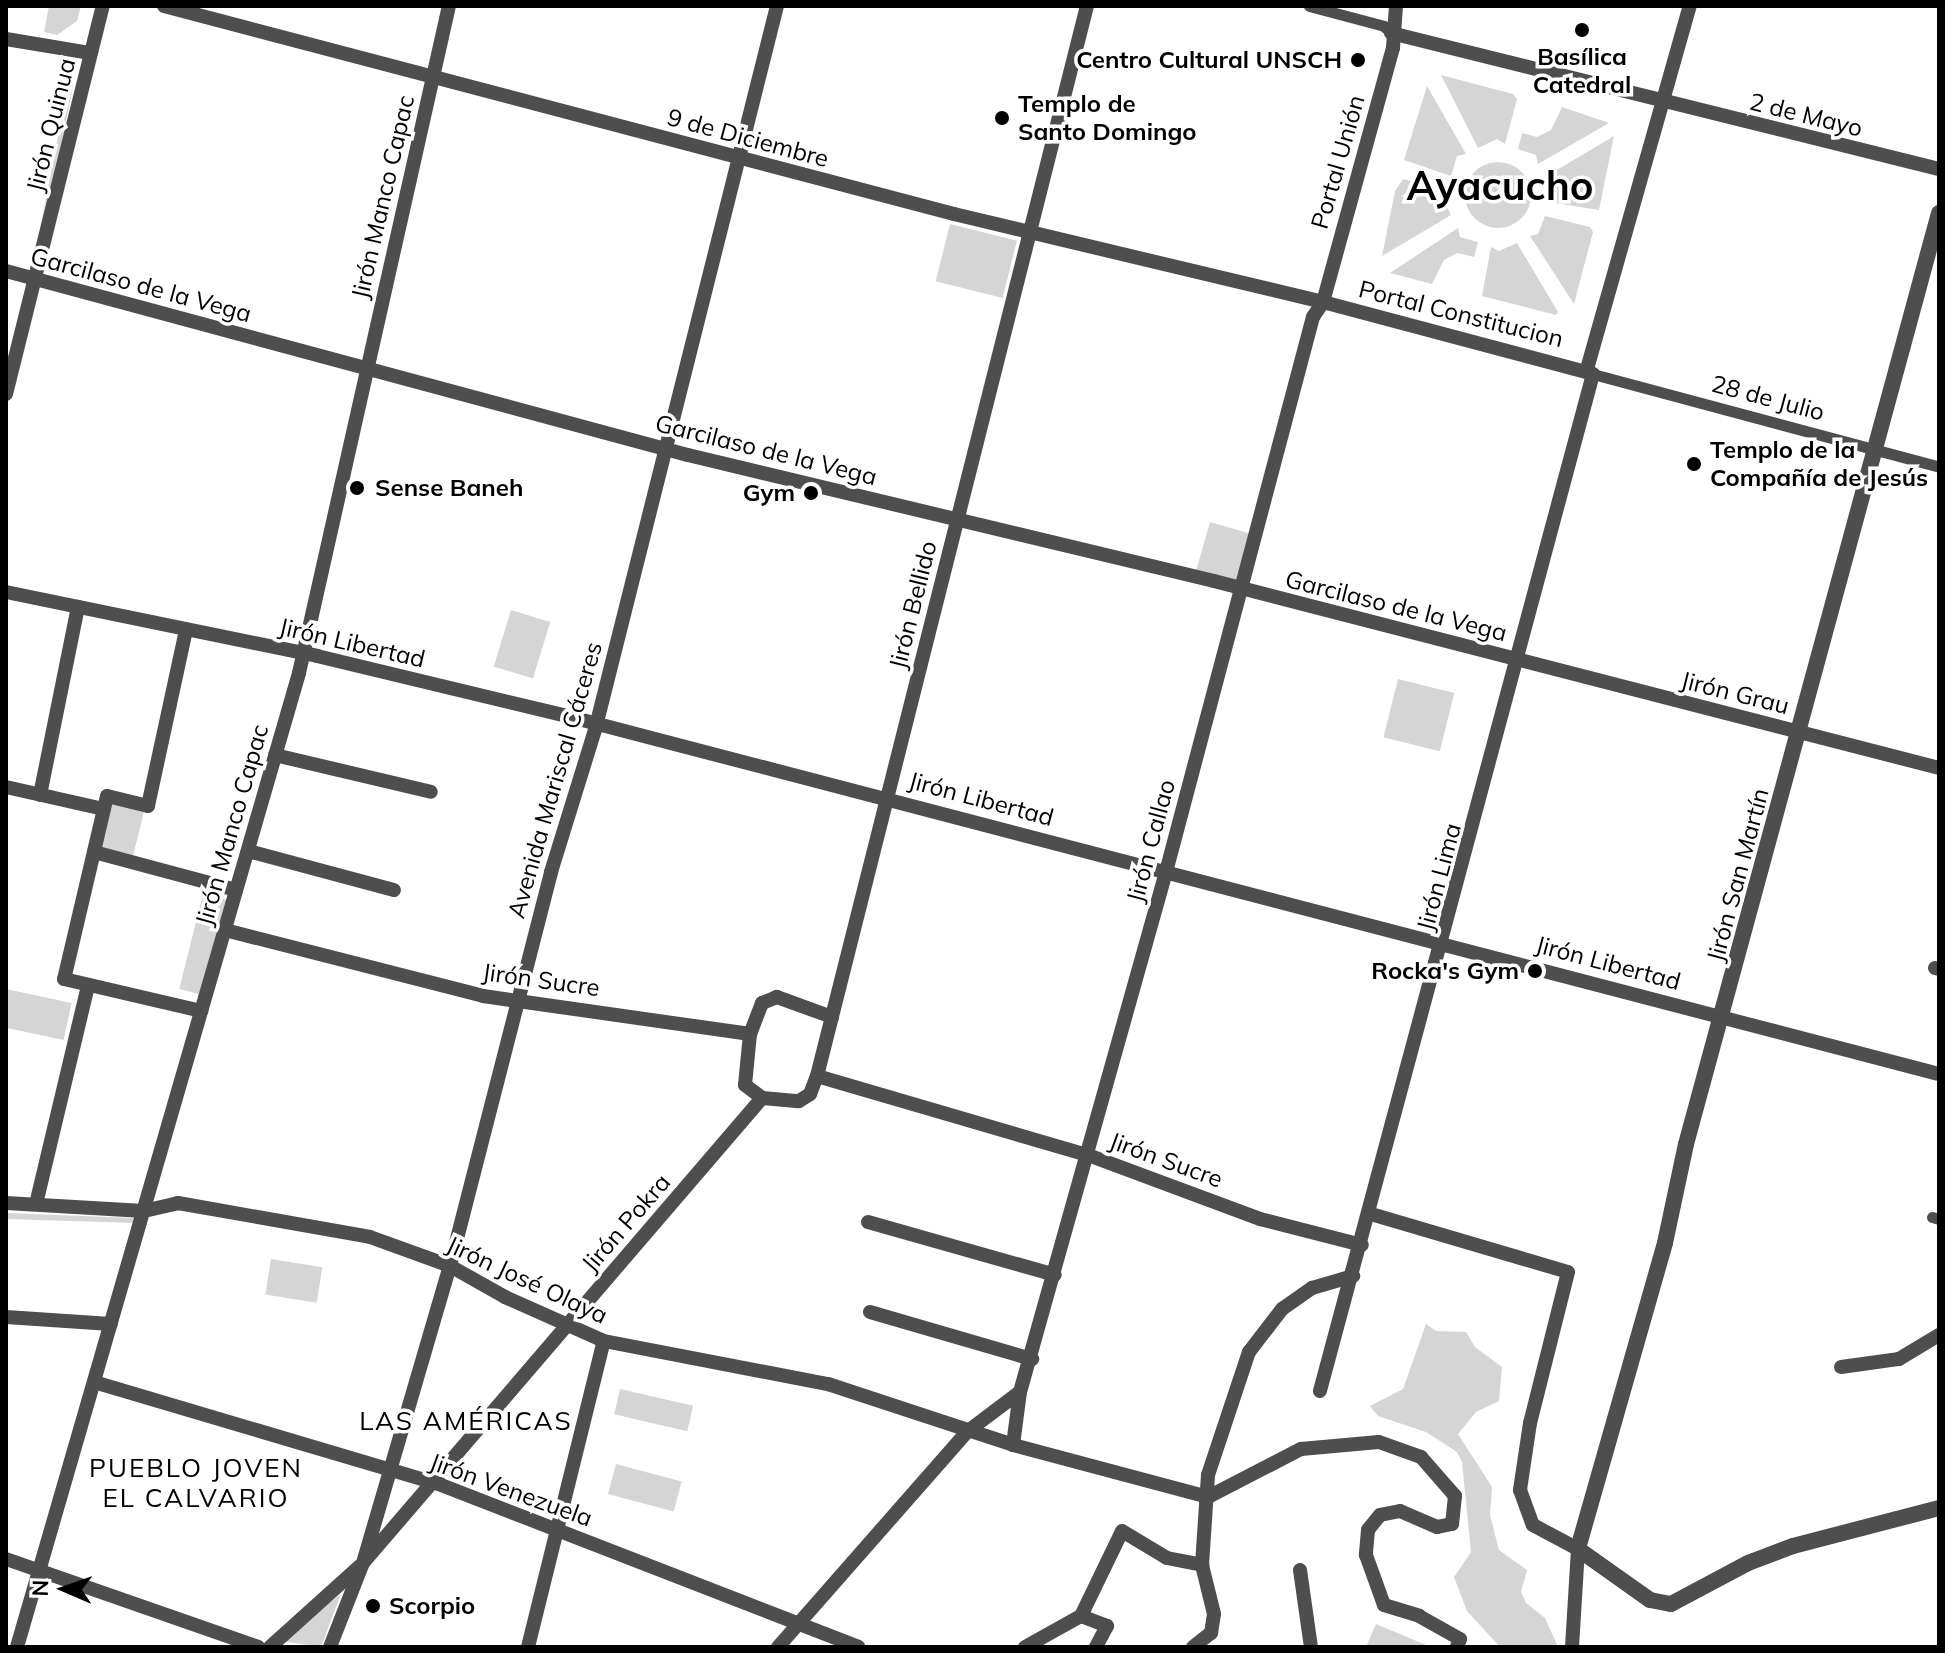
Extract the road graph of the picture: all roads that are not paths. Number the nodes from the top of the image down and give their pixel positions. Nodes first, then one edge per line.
1 (103, 6) edge
2 (164, 6) edge
3 (449, 6) edge
4 (777, 6) edge
5 (1087, 6) edge
6 (1309, 6) edge
7 (1396, 6) edge
8 (1690, 6) edge
9 (1391, 33) junction
10 (6, 39) edge
11 (91, 53) junction
12 (432, 79) junction
13 (1662, 103) junction
14 (739, 158) junction
15 (1939, 169) edge
16 (1939, 213) edge
17 (1032, 233) junction
18 (6, 271) edge
19 (36, 278) junction
20 (1323, 302) junction
21 (367, 369) junction
22 (1590, 371) junction
23 (6, 394) edge
24 (666, 449) junction
25 (1872, 449) junction
26 (1939, 467) edge
27 (957, 520) junction
28 (1241, 589) junction
29 (6, 592) edge
30 (78, 607) junction
31 (186, 630) junction
32 (301, 653) junction
33 (1519, 660) junction
34 (596, 723) junction
35 (1802, 733) junction
36 (275, 755) junction
37 (1939, 768) edge
38 (6, 787) edge
39 (431, 792) dead end
40 (40, 795) junction
41 (889, 797) junction
42 (105, 802) junction
43 (248, 851) junction
44 (94, 852) junction
45 (1166, 872) junction
46 (236, 890) junction
47 (394, 890) dead end
48 (225, 930) junction
49 (1445, 941) junction
50 (88, 986) junction
51 (517, 1001) junction
52 (201, 1011) junction
53 (832, 1017) junction
54 (1724, 1017) junction
55 (750, 1034) junction
56 (1939, 1074) edge
57 (817, 1076) junction
58 (762, 1098) junction
59 (1088, 1155) junction
60 (6, 1203) edge
61 (36, 1204) junction
62 (144, 1211) junction
63 (1371, 1214) junction
64 (868, 1222) dead end
65 (1362, 1245) junction
66 (450, 1266) junction
67 (1055, 1275) junction
68 (1353, 1276) junction
69 (870, 1312) dead end
70 (6, 1317) edge
71 (569, 1323) junction
72 (111, 1324) junction
73 (1939, 1335) edge
74 (604, 1341) junction
75 (1032, 1359) junction
76 (1841, 1367) dead end
77 (94, 1382) junction
78 (1320, 1391) dead end
79 (1020, 1392) junction
80 (968, 1431) junction
81 (1013, 1445) junction
82 (387, 1470) junction
83 (436, 1483) junction
84 (1208, 1497) junction
85 (1939, 1508) edge
86 (557, 1530) junction
87 (1578, 1549) junction
88 (6, 1559) edge
89 (363, 1563) junction
90 (1202, 1565) junction
91 (40, 1569) junction
92 (1300, 1570) dead end
93 (1081, 1616) junction
94 (800, 1623) junction
95 (17, 1647) edge
96 (258, 1647) edge
97 (270, 1647) edge
98 (330, 1647) edge
99 (528, 1647) edge
100 (778, 1647) edge
101 (858, 1647) edge
102 (1025, 1647) edge
103 (1096, 1647) edge
104 (1193, 1647) edge
105 (1311, 1647) edge
106 (1457, 1647) edge
107 (1572, 1647) edge

1 - 11 street, Jirón Quinua
2 - 12 street, 9 de Diciembre
3 - 12 street, Jirón Manco Capac
4 - 14 street, Avenida Mariscal Cáceres
5 - 17 street, Jirón Bellido
6 - 9 street
7 - 9 street, Portal Unión
8 - 13 street, Jirón Lima
9 - 13 street, 2 de Mayo
9 - 20 street, Portal Unión
10 - 11 street
11 - 19 street, Jirón Quinua
12 - 14 street, 9 de Diciembre
12 - 21 street, Jirón Manco Capac
13 - 15 street, 2 de Mayo
13 - 22 street, Jirón Lima
14 - 17 street, 9 de Diciembre
14 - 24 street, Avenida Mariscal Cáceres
16 - 25 street, Jirón San Martín
17 - 20 street, 9 de Diciembre
17 - 27 street, Jirón Bellido
18 - 19 street, Garcilaso de la Vega
19 - 21 street, Garcilaso de la Vega
19 - 23 street, Jirón Quinua
20 - 22 street, Portal Constitucion
20 - 28 street, Jirón Callao
21 - 24 street, Garcilaso de la Vega
21 - 32 street, Jirón Manco Capac
22 - 25 street, 28 de Julio
22 - 33 street, Jirón Lima
24 - 27 street, Garcilaso de la Vega
24 - 34 street, Avenida Mariscal Cáceres
25 - 26 street, 28 de Julio
25 - 35 street, Jirón San Martín
27 - 28 street, Garcilaso de la Vega
27 - 41 street, Jirón Bellido
28 - 33 street, Garcilaso de la Vega
28 - 45 street, Jirón Callao
29 - 30 street, Jirón Libertad
30 - 31 street, Jirón Libertad
30 - 40 street
31 - 32 street, Jirón Libertad
31 - 42 street
32 - 34 street, Jirón Libertad
32 - 36 street, Jirón Manco Capac
33 - 35 street, Jirón Grau
33 - 49 street, Jirón Lima
34 - 41 street, Jirón Libertad
34 - 51 street, Avenida Mariscal Cáceres
35 - 37 street, Jirón Grau
35 - 54 street, Jirón San Martín
36 - 39 street
36 - 43 street, Jirón Manco Capac
38 - 40 street
40 - 42 street
41 - 45 street, Jirón Libertad
41 - 53 street, Jirón Bellido
42 - 44 street
43 - 46 street, Jirón Manco Capac
43 - 47 street
44 - 46 street
44 - 50 street
45 - 49 street, Jirón Libertad
45 - 59 street, Jirón Callao
46 - 48 street, Jirón Manco Capac
48 - 51 street, Jirón Sucre
48 - 52 street, Jirón Manco Capac
49 - 54 street, Jirón Libertad
49 - 63 street, Jirón Lima
50 - 52 street
50 - 61 street
51 - 55 street, Jirón Sucre
51 - 66 street, Avenida Mariscal Cáceres
52 - 62 street, Jirón Manco Capac
53 - 55 street
53 - 57 street, Jirón Bellido
54 - 56 street, Jirón Libertad
54 - 87 street, Jirón San Martín
55 - 58 street
57 - 58 street
57 - 59 street, Jirón Sucre
58 - 71 street, Jirón Pokra
59 - 65 street, Jirón Sucre
59 - 67 street, Jirón Callao
60 - 61 street, Jirón José Olaya
61 - 62 street, Jirón José Olaya
62 - 66 street, Jirón José Olaya
62 - 72 street, Jirón Manco Capac
63 - 65 street, Jirón Lima
63 - 87 street
64 - 67 street
65 - 68 street, Jirón Lima
66 - 71 street, Jirón José Olaya
66 - 82 street, Avenida Mariscal Cáceres
67 - 75 street, Jirón Callao
68 - 78 street, Jirón Lima
68 - 84 street
69 - 75 street
70 - 72 street
71 - 74 street, Jirón José Olaya
71 - 83 street, Jirón Pokra
72 - 77 street, Jirón Manco Capac
73 - 76 street
74 - 80 street, Jirón José Olaya
74 - 86 street
75 - 79 street, Jirón Callao
77 - 82 street, Jirón Venezuela
77 - 91 street, Jirón Manco Capac
79 - 80 street
79 - 81 street, Jirón Callao
80 - 81 street, Jirón José Olaya
80 - 94 street
81 - 84 street, Jirón José Olaya
82 - 83 street, Jirón Venezuela
82 - 89 street, Avenida Mariscal Cáceres
83 - 86 street, Jirón Venezuela
83 - 89 street, Jirón Pokra
84 - 90 street
84 - 106 street
85 - 87 street
86 - 94 street, Jirón Venezuela
86 - 99 street
87 - 107 street
88 - 91 street
89 - 97 street
89 - 98 street, Jirón Pokra
90 - 93 street
90 - 104 street
91 - 95 street, Jirón Manco Capac
91 - 96 street
92 - 105 street
93 - 102 street
93 - 103 street
94 - 100 street
94 - 101 street, Jirón Venezuela

